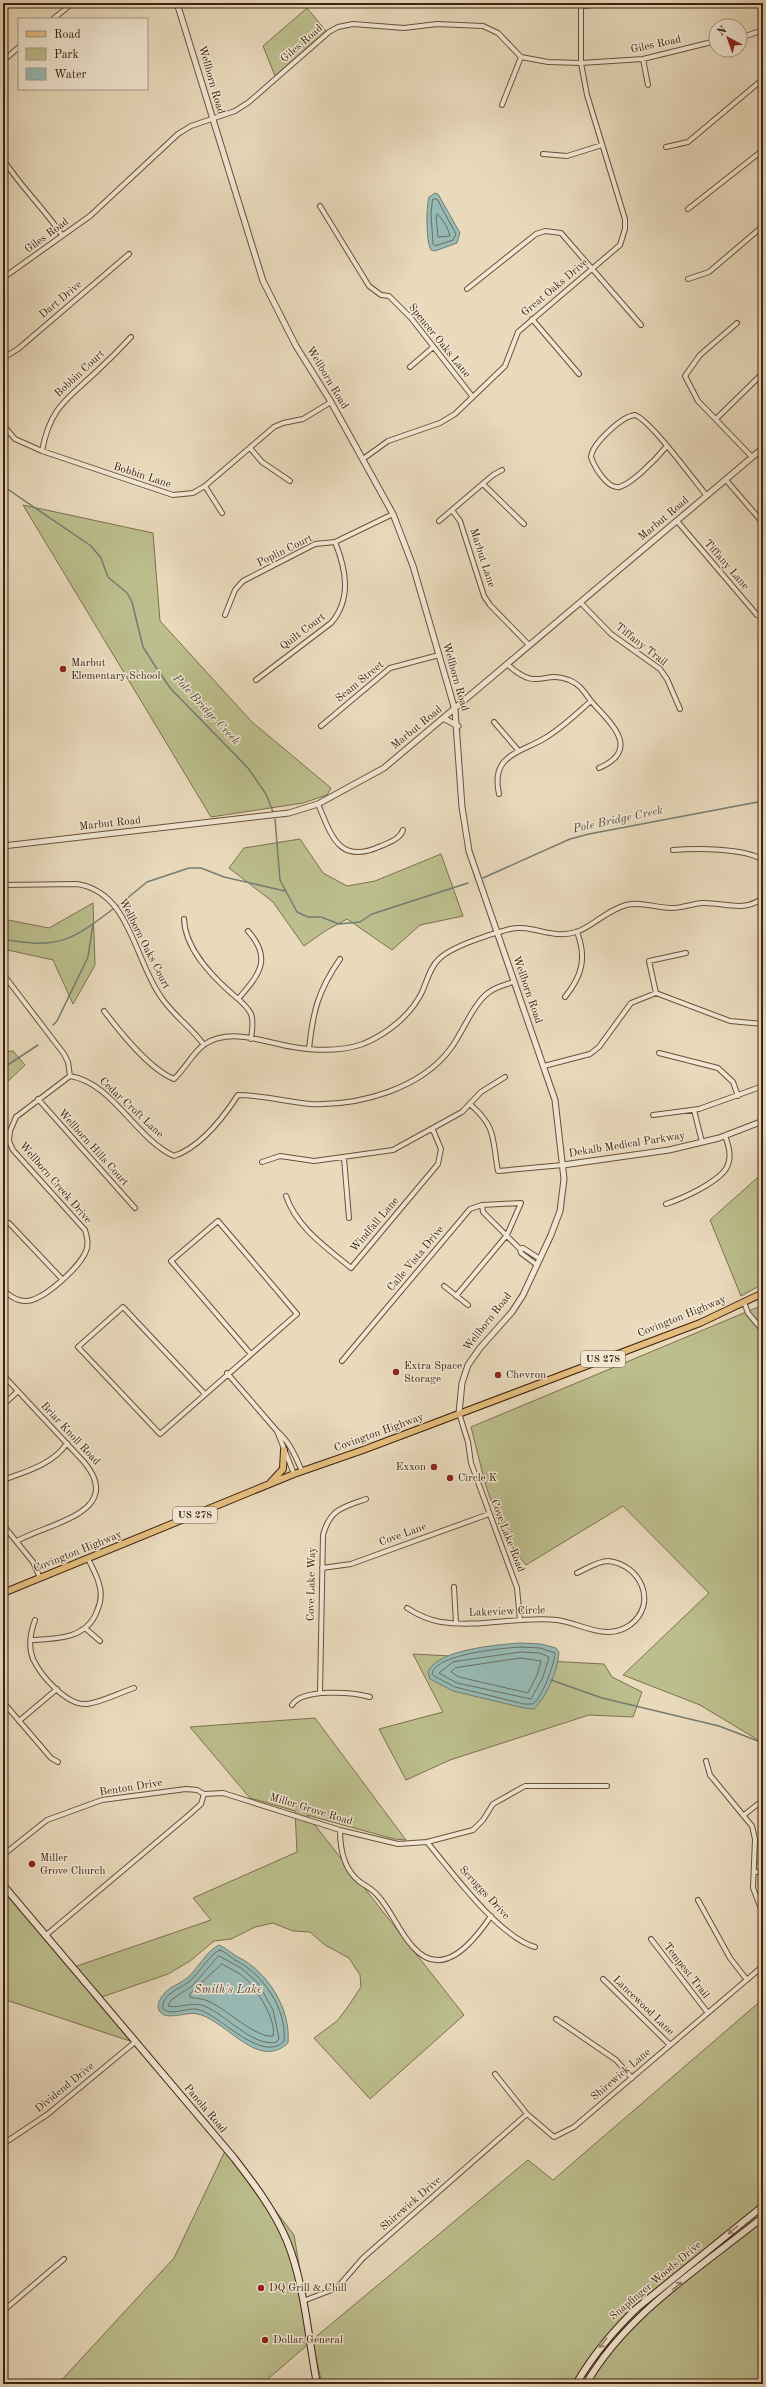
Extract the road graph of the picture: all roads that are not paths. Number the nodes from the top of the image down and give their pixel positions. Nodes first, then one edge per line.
1 (73, 3) edge
2 (177, 3) edge
3 (618, 3) edge
4 (581, 4) edge
5 (54, 18) edge
6 (763, 30) edge
7 (748, 35) edge
8 (708, 43) edge
9 (18, 48) edge
10 (521, 57) junction
11 (643, 59) junction
12 (3, 61) edge
13 (581, 63) junction
14 (763, 79) edge
15 (648, 85) dead end
16 (502, 105) dead end
17 (211, 120) junction
18 (602, 145) junction
19 (666, 147) dead end
20 (763, 150) edge
21 (542, 154) dead end
22 (7, 165) dead end
23 (320, 206) dead end
24 (688, 210) dead end
25 (763, 226) edge
26 (62, 235) junction
27 (129, 254) dead end
28 (593, 268) junction
29 (3, 278) edge
30 (688, 279) dead end
31 (467, 289) dead end
32 (532, 319) junction
33 (737, 323) dead end
34 (641, 325) dead end
35 (131, 337) dead end
36 (432, 348) junction
37 (3, 358) edge
38 (410, 367) dead end
39 (763, 373) edge
40 (579, 374) dead end
41 (472, 396) junction
42 (331, 402) junction
43 (716, 419) junction
44 (3, 425) edge
45 (666, 447) junction
46 (250, 448) junction
47 (763, 448) edge
48 (42, 451) junction
49 (752, 457) junction
50 (363, 459) junction
51 (502, 470) dead end
52 (726, 480) junction
53 (290, 481) dead end
54 (483, 484) junction
55 (205, 486) junction
56 (707, 496) junction
57 (452, 510) junction
58 (222, 513) dead end
59 (393, 514) junction
60 (438, 521) dead end
61 (677, 521) junction
62 (763, 523) edge
63 (524, 524) dead end
64 (336, 542) junction
65 (581, 603) junction
66 (225, 615) dead end
67 (763, 617) edge
68 (529, 645) junction
69 (439, 655) junction
70 (508, 664) junction
71 (256, 680) dead end
72 (591, 701) junction
73 (680, 709) dead end
74 (455, 710) junction
75 (444, 719) junction
76 (494, 722) dead end
77 (321, 726) dead end
78 (458, 726) junction
79 (518, 750) junction
80 (599, 768) dead end
81 (499, 794) dead end
82 (318, 804) junction
83 (403, 830) dead end
84 (3, 846) edge
85 (673, 850) dead end
86 (763, 860) edge
87 (3, 885) edge
88 (763, 898) edge
89 (184, 919) dead end
90 (248, 931) dead end
91 (577, 932) junction
92 (497, 933) junction
93 (686, 953) dead end
94 (340, 959) dead end
95 (6, 978) dead end
96 (513, 982) junction
97 (656, 993) junction
98 (565, 997) dead end
99 (238, 999) junction
100 (104, 1011) dead end
101 (763, 1024) edge
102 (251, 1039) junction
103 (204, 1045) junction
104 (309, 1049) junction
105 (659, 1053) dead end
106 (544, 1066) junction
107 (70, 1076) junction
108 (505, 1077) dead end
109 (763, 1086) edge
110 (738, 1096) junction
111 (38, 1099) junction
112 (470, 1105) junction
113 (694, 1110) junction
114 (653, 1114) dead end
115 (763, 1121) edge
116 (433, 1130) junction
117 (725, 1136) junction
118 (702, 1142) junction
119 (344, 1158) junction
120 (262, 1162) dead end
121 (563, 1165) junction
122 (286, 1196) dead end
123 (666, 1204) dead end
124 (482, 1205) junction
125 (135, 1208) dead end
126 (349, 1218) dead end
127 (9, 1222) dead end
128 (507, 1236) junction
129 (520, 1249) junction
130 (540, 1259) junction
131 (537, 1265) junction
132 (62, 1279) junction
133 (444, 1286) dead end
134 (3, 1290) edge
135 (763, 1293) edge
136 (456, 1296) junction
137 (744, 1302) junction
138 (468, 1305) dead end
139 (763, 1331) edge
140 (250, 1353) junction
141 (342, 1361) dead end
142 (227, 1373) junction
143 (3, 1375) edge
144 (18, 1391) junction
145 (204, 1393) junction
146 (3, 1404) edge
147 (459, 1413) junction
148 (277, 1431) junction
149 (67, 1443) junction
150 (284, 1450) junction
151 (302, 1471) junction
152 (294, 1474) junction
153 (3, 1480) edge
154 (268, 1484) junction
155 (366, 1498) dead end
156 (489, 1514) junction
157 (3, 1525) edge
158 (17, 1541) junction
159 (88, 1558) junction
160 (322, 1568) junction
161 (578, 1574) dead end
162 (40, 1578) junction
163 (454, 1587) dead end
164 (3, 1593) edge
165 (407, 1608) dead end
166 (35, 1620) dead end
167 (520, 1620) junction
168 (456, 1624) junction
169 (86, 1628) junction
170 (31, 1640) junction
171 (100, 1641) dead end
172 (134, 1688) dead end
173 (57, 1690) junction
174 (320, 1693) junction
175 (370, 1697) dead end
176 (3, 1702) edge
177 (292, 1705) dead end
178 (19, 1721) junction
179 (706, 1761) dead end
180 (58, 1762) dead end
181 (607, 1786) dead end
182 (204, 1794) junction
183 (763, 1800) edge
184 (744, 1815) junction
185 (340, 1830) junction
186 (427, 1842) junction
187 (3, 1855) edge
188 (754, 1872) junction
189 (763, 1872) edge
190 (3, 1886) edge
191 (698, 1900) dead end
192 (763, 1914) edge
193 (491, 1916) junction
194 (46, 1936) junction
195 (651, 1940) dead end
196 (535, 1947) dead end
197 (763, 1966) edge
198 (603, 1979) dead end
199 (747, 1980) junction
200 (708, 2013) junction
201 (556, 2020) dead end
202 (135, 2042) junction
203 (670, 2045) junction
204 (495, 2074) dead end
205 (632, 2078) junction
206 (527, 2114) junction
207 (3, 2144) edge
208 (763, 2206) edge
209 (763, 2217) edge
210 (64, 2259) dead end
211 (303, 2301) junction
212 (641, 2304) junction
213 (3, 2311) edge
214 (647, 2311) junction
215 (317, 2384) edge
216 (576, 2384) edge
217 (586, 2384) edge

1 - 5 street
2 - 17 street, Wellborn Road
3 - 4 street
4 - 13 street, Great Oaks Drive
6 - 7 street
8 - 11 street, Giles Road
9 - 12 street
10 - 13 street, Giles Road
10 - 16 street
10 - 17 street, Giles Road
11 - 13 street, Giles Road
11 - 15 street
13 - 18 street, Great Oaks Drive
14 - 19 street
17 - 26 street, Giles Road
17 - 42 street, Wellborn Road
18 - 21 street
18 - 28 street, Great Oaks Drive
20 - 24 street
22 - 26 street
23 - 36 street, Spencer Oaks Lane
25 - 30 street
26 - 29 street, Giles Road
27 - 37 street, Dart Drive
28 - 31 street
28 - 32 street, Great Oaks Drive
28 - 34 street
32 - 40 street
32 - 41 street, Great Oaks Drive
33 - 43 street
35 - 48 street, Bobbin Court
36 - 38 street
36 - 41 street, Spencer Oaks Lane
39 - 43 street
41 - 50 street, Great Oaks Drive
42 - 46 street, Bobbin Lane
42 - 50 street, Wellborn Road
43 - 49 street
44 - 48 street, Bobbin Lane
45 - 45 street
45 - 56 street
46 - 53 street
46 - 55 street, Bobbin Lane
47 - 49 street, Marbut Road
48 - 55 street, Bobbin Lane
49 - 52 street, Marbut Road
50 - 59 street, Wellborn Road
51 - 54 street
52 - 56 street, Marbut Road
52 - 62 street
54 - 57 street
54 - 63 street
55 - 58 street
56 - 61 street, Marbut Road
57 - 60 street
57 - 68 street, Marbut Lane
59 - 64 street, Poplin Court
59 - 69 street, Wellborn Road
61 - 65 street, Marbut Road
61 - 67 street, Tiffany Lane
64 - 66 street, Poplin Court
64 - 71 street, Quilt Court
65 - 68 street, Marbut Road
65 - 73 street, Tiffany Trail
68 - 70 street, Marbut Road
69 - 74 street, Wellborn Road
69 - 77 street, Seam Street
70 - 72 street
70 - 74 street, Marbut Road
72 - 79 street
72 - 80 street
74 - 75 street, Marbut Road
74 - 78 street, Wellborn Road
75 - 78 street
75 - 82 street, Marbut Road
76 - 79 street
78 - 92 street, Wellborn Road
79 - 81 street
82 - 83 street
82 - 84 street, Marbut Road
85 - 86 street
87 - 103 street, Wellborn Oaks Court
88 - 91 street
89 - 99 street
90 - 99 street
91 - 92 street
91 - 98 street
92 - 96 street, Wellborn Road
92 - 104 street
93 - 97 street
94 - 104 street
95 - 107 street
96 - 106 street, Wellborn Road
96 - 107 street, Cedar Croft Lane
97 - 101 street
97 - 106 street
99 - 102 street
100 - 103 street
102 - 103 street
102 - 104 street
105 - 110 street
106 - 121 street, Wellborn Road
107 - 111 street, Wellborn Creek Drive
108 - 112 street
109 - 110 street
110 - 113 street
111 - 125 street, Wellborn Hills Court
111 - 132 street, Wellborn Creek Drive
112 - 116 street
112 - 121 street
113 - 114 street
113 - 118 street
115 - 117 street, Dekalb Medical Parkway
116 - 119 street
116 - 122 street, Windfall Lane
117 - 118 street, Dekalb Medical Parkway
117 - 123 street
118 - 121 street, Dekalb Medical Parkway
119 - 120 street
119 - 126 street
121 - 130 street, Wellborn Road
124 - 128 street
124 - 128 street, Calle Vista Drive
124 - 141 street, Calle Vista Drive
127 - 132 street
128 - 129 street
128 - 136 street
129 - 130 street
129 - 131 street
130 - 131 street, Wellborn Road
131 - 147 street, Wellborn Road
132 - 134 street, Wellborn Creek Drive
133 - 136 street
135 - 137 main road, Covington Highway / US 278
136 - 138 street
137 - 139 street
137 - 147 main road, Covington Highway / US 278
140 - 140 street
140 - 142 street
142 - 145 street
142 - 148 street
143 - 144 street, Briar Knoll Road
144 - 146 street
144 - 149 street, Briar Knoll Road
145 - 145 street
147 - 151 main road, Covington Highway / US 278
147 - 156 street, Cove Lake Road
148 - 150 street
148 - 151 street
149 - 153 street
149 - 158 street, Briar Knoll Road
150 - 152 street
150 - 154 main road
151 - 152 main road, Covington Highway / US 278
152 - 154 main road, Covington Highway / US 278
154 - 159 main road, Covington Highway / US 278
155 - 160 street, Cove Lake Way
156 - 160 street, Cove Lane
156 - 167 street, Cove Lake Road
157 - 158 street
158 - 162 street
159 - 162 main road, Covington Highway / US 278
159 - 169 street
160 - 174 street, Cove Lake Way
161 - 167 street, Lakeview Circle
162 - 164 main road, Covington Highway / US 278
163 - 168 street
165 - 168 street, Lakeview Circle
166 - 170 street
167 - 168 street, Lakeview Circle
169 - 170 street
169 - 171 street
170 - 173 street
172 - 173 street
173 - 178 street
174 - 175 street
174 - 177 street
176 - 178 street
178 - 180 street
179 - 184 street
181 - 186 street, Miller Grove Road
182 - 185 street, Miller Grove Road
182 - 187 street, Benton Drive
182 - 194 street
183 - 184 street
184 - 188 street
185 - 186 street, Miller Grove Road
185 - 193 street
186 - 193 street, Scruggs Drive
188 - 189 street
188 - 192 street
190 - 194 main road, Panola Road
191 - 199 street
193 - 196 street, Scruggs Drive
194 - 202 main road, Panola Road
195 - 200 street, Tempest Trail
197 - 199 street, Shirewick Lane
198 - 203 street, Lancewood Lane
199 - 200 street, Shirewick Lane
200 - 203 street, Shirewick Lane
201 - 205 street
202 - 207 street, Dividend Drive
202 - 211 main road, Panola Road
203 - 205 street, Shirewick Lane
204 - 206 street, Shirewick Lane
205 - 206 street, Shirewick Lane
206 - 211 street, Shirewick Drive
208 -> 212 main road, Snapfinger Woods Drive
214 -> 209 main road, Snapfinger Woods Drive
210 - 213 street
211 - 215 main road, Panola Road
212 - 214 street
212 -> 216 main road, Snapfinger Woods Drive
214 - 217 main road, Snapfinger Woods Drive

